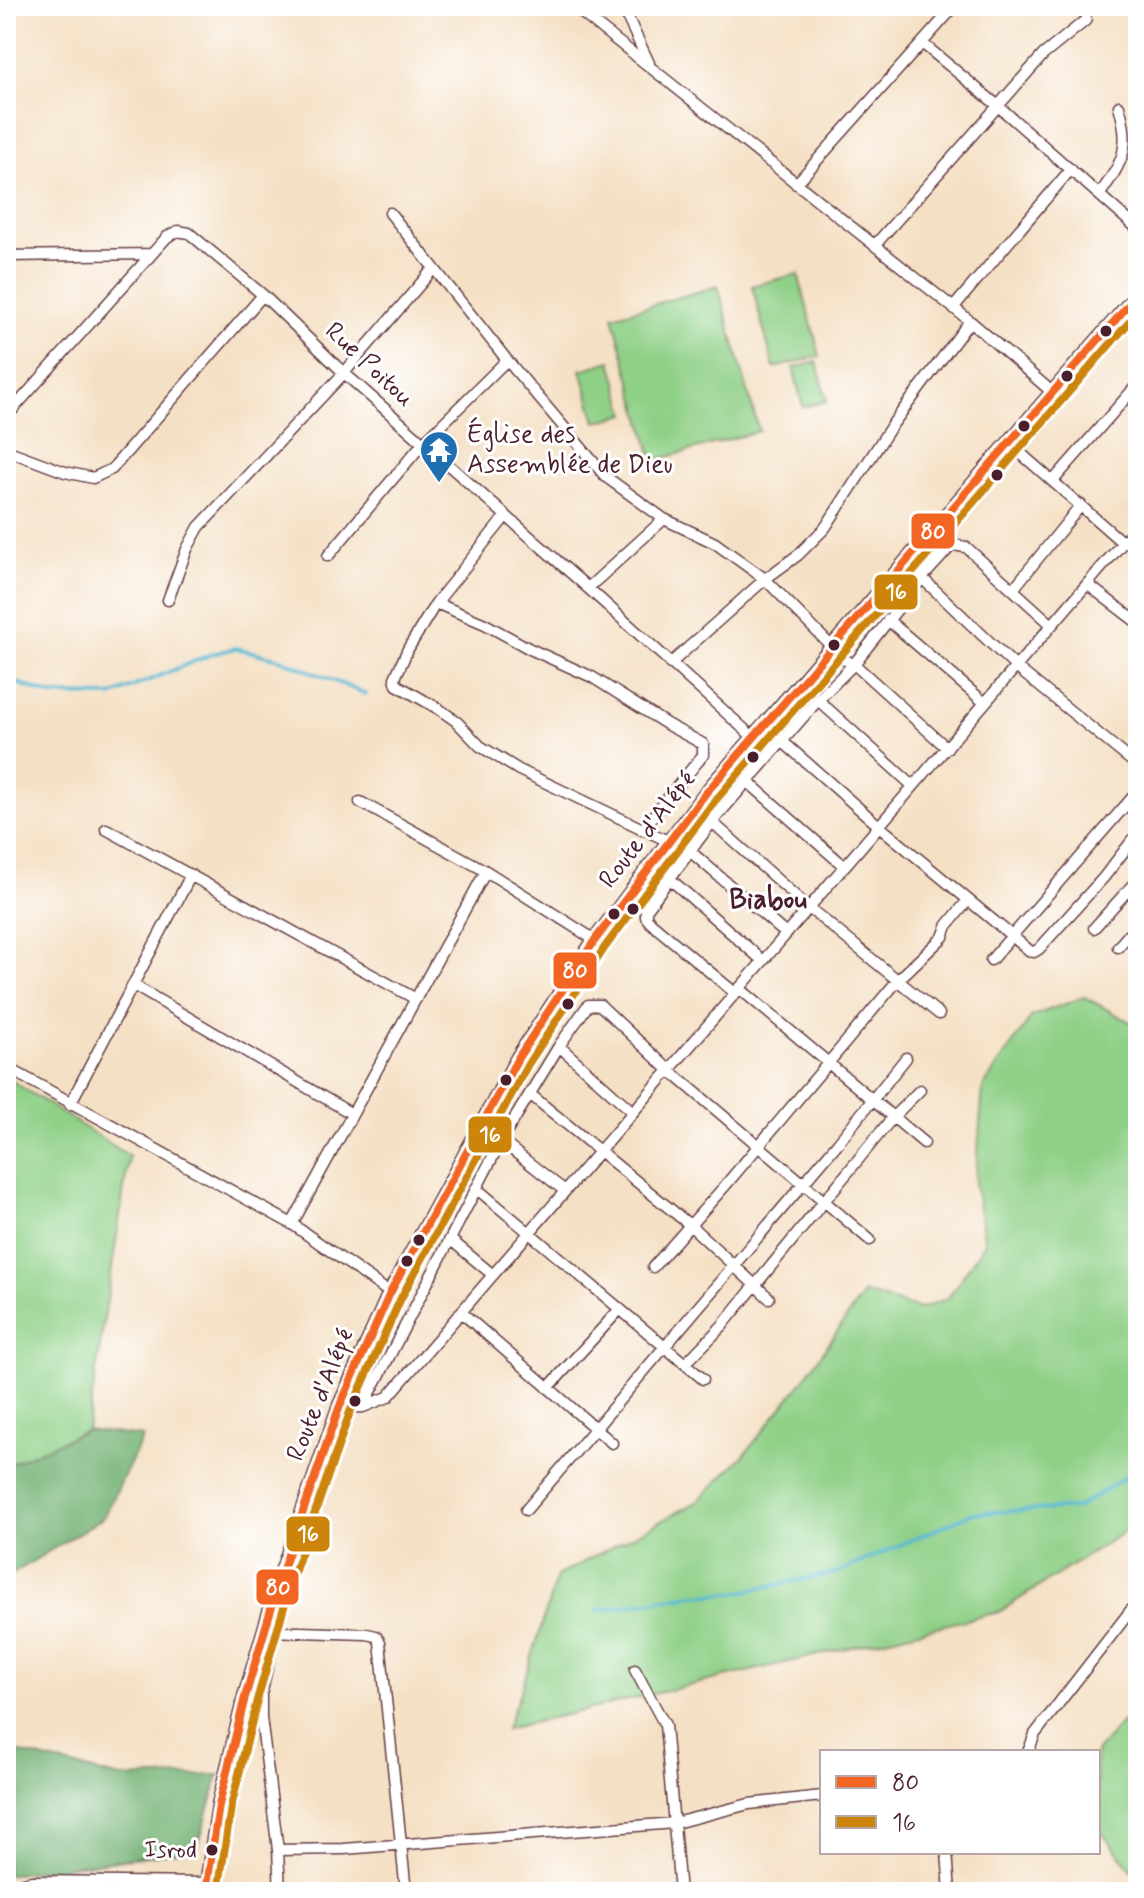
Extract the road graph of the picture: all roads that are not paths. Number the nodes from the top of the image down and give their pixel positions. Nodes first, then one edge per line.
1 (573, 6) edge
2 (622, 6) edge
3 (955, 6) edge
4 (1086, 20) dead end
5 (922, 43) junction
6 (652, 68) junction
7 (997, 105) junction
8 (1119, 106) dead end
9 (1071, 169) junction
10 (796, 184) junction
11 (1100, 194) junction
12 (390, 213) dead end
13 (1138, 229) edge
14 (875, 245) junction
15 (152, 254) junction
16 (6, 256) edge
17 (434, 268) junction
18 (1138, 294) edge
19 (263, 295) junction
20 (953, 308) junction
21 (970, 321) junction
22 (507, 360) junction
23 (344, 373) junction
24 (1138, 384) edge
25 (1052, 392) junction
26 (6, 417) edge
27 (423, 443) junction
28 (1010, 444) junction
29 (6, 450) edge
30 (1053, 481) junction
31 (1081, 505) junction
32 (505, 517) junction
33 (664, 519) junction
34 (1138, 525) edge
35 (1123, 543) junction
36 (328, 556) dead end
37 (922, 578) junction
38 (765, 579) junction
39 (1087, 584) junction
40 (588, 588) junction
41 (1014, 588) junction
42 (168, 600) dead end
43 (436, 603) junction
44 (888, 620) junction
45 (1138, 623) edge
46 (1052, 625) junction
47 (831, 650) junction
48 (670, 664) junction
49 (854, 664) junction
50 (1016, 667) junction
51 (818, 700) junction
52 (985, 703) junction
53 (754, 738) junction
54 (782, 741) junction
55 (947, 748) junction
56 (1138, 766) edge
57 (747, 781) junction
58 (913, 786) junction
59 (1138, 791) edge
60 (360, 802) dead end
61 (712, 822) junction
62 (879, 826) junction
63 (106, 829) dead end
64 (642, 830) junction
65 (1138, 833) edge
66 (667, 842) junction
67 (691, 852) junction
68 (844, 866) junction
69 (486, 871) junction
70 (191, 875) junction
71 (670, 879) junction
72 (1138, 879) edge
73 (968, 900) junction
74 (809, 908) junction
75 (1138, 924) edge
76 (1094, 928) dead end
77 (786, 934) junction
78 (1012, 937) junction
79 (595, 940) junction
80 (1118, 947) dead end
81 (991, 960) dead end
82 (763, 961) junction
83 (898, 980) junction
84 (133, 985) junction
85 (737, 991) junction
86 (416, 999) junction
87 (939, 1014) dead end
88 (559, 1046) junction
89 (906, 1058) dead end
90 (827, 1062) junction
91 (6, 1067) edge
92 (669, 1070) junction
93 (920, 1090) dead end
94 (531, 1095) junction
95 (871, 1099) junction
96 (70, 1104) junction
97 (633, 1112) junction
98 (352, 1114) junction
99 (893, 1117) junction
100 (501, 1141) junction
101 (924, 1143) dead end
102 (759, 1145) junction
103 (599, 1151) junction
104 (802, 1184) junction
105 (476, 1188) junction
106 (565, 1191) junction
107 (825, 1202) junction
108 (292, 1224) junction
109 (691, 1226) junction
110 (528, 1234) junction
111 (451, 1240) junction
112 (870, 1240) dead end
113 (734, 1266) junction
114 (653, 1267) dead end
115 (493, 1275) junction
116 (755, 1285) junction
117 (390, 1293) junction
118 (769, 1298) dead end
119 (620, 1309) junction
120 (461, 1312) junction
121 (664, 1346) junction
122 (685, 1364) junction
123 (703, 1379) dead end
124 (548, 1388) junction
125 (363, 1407) junction
126 (339, 1408) junction
127 (595, 1428) junction
128 (612, 1443) dead end
129 (526, 1510) dead end
130 (1138, 1601) edge
131 (270, 1632) junction
132 (635, 1670) dead end
133 (1029, 1750) edge
134 (820, 1796) edge
135 (675, 1823) junction
136 (401, 1843) junction
137 (278, 1850) junction
138 (947, 1854) edge
139 (207, 1888) edge
140 (16, 1892) edge
141 (280, 1892) edge
142 (406, 1892) edge
143 (680, 1892) edge
144 (950, 1892) edge

1 - 6 street
2 - 6 street
3 - 5 street
4 - 7 street
5 - 7 street
5 - 10 street
6 - 10 street
7 - 9 street
7 - 14 street
8 - 11 street
9 - 11 street
9 - 20 street
10 - 14 street
11 - 13 street
12 - 17 street
14 - 20 street
15 - 16 street
15 - 19 street, Rue Poitou
15 - 26 street, Rue Poitou
17 - 22 street
17 - 23 street
18 - 25 main road, Route d'Alépé
19 - 23 street, Rue Poitou
19 - 29 street
20 - 21 street
21 - 25 street
21 - 38 street
22 - 27 street
22 - 33 street
23 - 27 street, Rue Poitou
23 - 42 street
24 - 30 street
25 - 28 main road, Route d'Alépé
27 - 32 street, Rue Poitou
27 - 36 street
28 - 30 street
28 - 47 main road, Route d'Alépé
30 - 31 street
31 - 35 street
31 - 41 street
32 - 40 street, Rue Poitou
32 - 43 street
33 - 38 street
33 - 40 street
34 - 35 street
35 - 39 street
37 - 41 street
37 - 44 street
37 - 50 street
38 - 47 street
38 - 48 street
39 - 45 street
39 - 46 street
40 - 48 street, Rue Poitou
41 - 46 street
43 - 64 street
43 - 64 street
44 - 49 street
44 - 52 street
46 - 50 street
47 - 49 street
47 - 53 main road, Route d'Alépé
48 - 53 street, Rue Poitou
49 - 51 street
49 - 55 street
50 - 52 street
50 - 56 street
51 - 54 street
51 - 58 street
52 - 55 street
53 - 66 main road, Route d'Alépé
54 - 57 street
54 - 62 street
55 - 58 street
57 - 61 street
57 - 68 street
58 - 62 street
59 - 78 street
60 - 69 street
61 - 67 street
61 - 74 street
62 - 68 street
62 - 73 street
63 - 70 street
64 - 66 street
65 - 78 street
66 - 67 street
66 - 79 main road, Route d'Alépé
67 - 71 street
67 - 77 street
68 - 74 street
69 - 79 street
69 - 86 street
70 - 84 street
70 - 86 street
71 - 82 street
71 - 85 street
72 - 76 street
73 - 78 street
73 - 83 street
74 - 77 street
74 - 83 street
75 - 80 street
77 - 82 street
78 - 81 street
79 - 117 main road, Route d'Alépé
82 - 85 street
83 - 87 street
83 - 90 street
84 - 96 street
84 - 98 street
85 - 90 street
85 - 92 street
86 - 98 street
88 - 92 street
88 - 94 street
88 - 97 street
89 - 95 street
90 - 95 street
90 - 102 street
91 - 96 street
92 - 97 street
92 - 102 street
93 - 99 street
94 - 100 street
94 - 103 street
95 - 99 street
95 - 104 street
96 - 108 street
97 - 103 street
98 - 108 street
99 - 101 street
99 - 107 street
100 - 105 street
100 - 106 street
102 - 104 street
102 - 109 street
103 - 106 street
103 - 109 street
104 - 107 street
104 - 113 street
105 - 110 street
105 - 111 street
106 - 110 street
107 - 112 street
107 - 116 street
108 - 117 street
109 - 113 street
109 - 114 street
110 - 115 street
110 - 119 street
111 - 115 street
111 - 125 street
113 - 116 street
113 - 121 street
115 - 120 street
116 - 118 street
116 - 122 street
117 - 126 main road, Route d'Alépé
119 - 121 street
119 - 124 street
120 - 124 street
120 - 125 street
121 - 122 street
121 - 127 street
122 - 123 street
124 - 127 street
125 - 126 street
126 - 131 main road, Route d'Alépé
127 - 128 street
127 - 129 street
130 - 133 street
131 - 136 street
131 - 137 street
131 - 139 main road, Route d'Alépé
132 - 135 street
134 - 135 street
135 - 136 street
135 - 143 street
136 - 137 street
136 - 142 street
137 - 141 street
138 - 144 street
139 - 140 street

